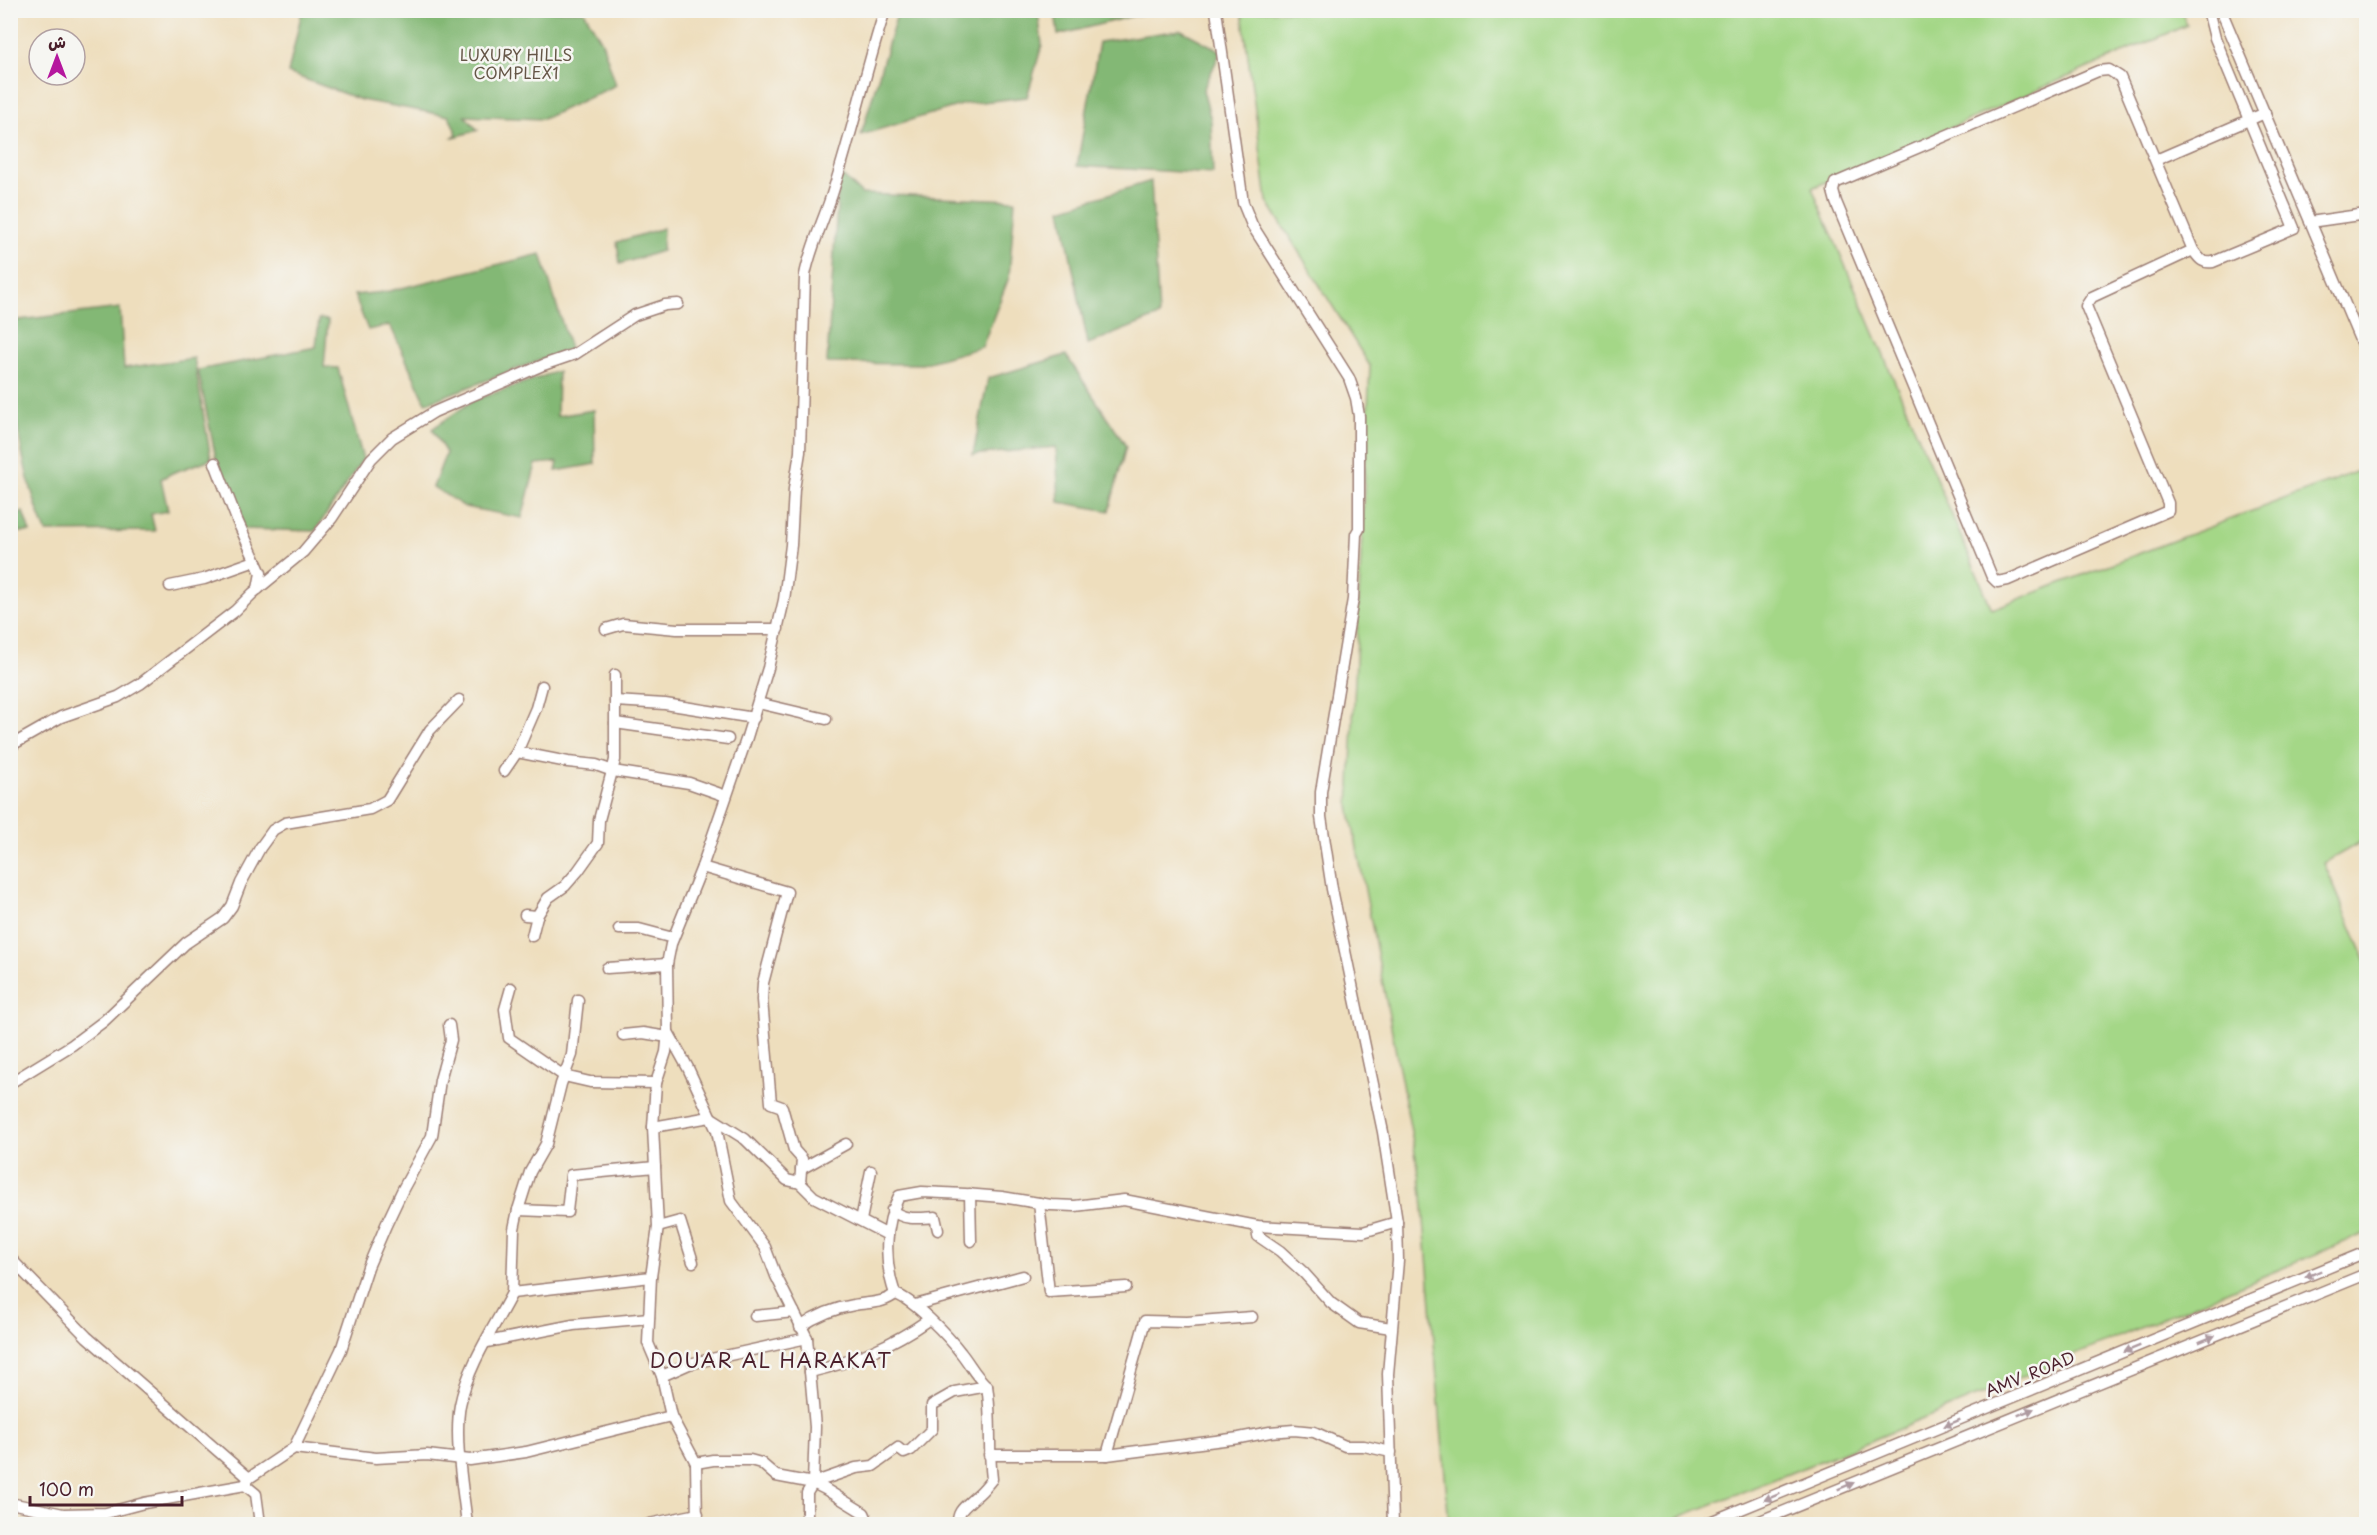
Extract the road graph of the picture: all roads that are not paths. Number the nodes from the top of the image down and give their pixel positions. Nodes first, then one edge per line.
1 (885, 10) edge
2 (1216, 10) edge
3 (2208, 10) edge
4 (2221, 10) edge
5 (2265, 113) junction
6 (2248, 121) junction
7 (2156, 160) junction
8 (2367, 214) edge
9 (2310, 222) junction
10 (2193, 250) junction
11 (678, 304) dead end
12 (2367, 354) edge
13 (215, 463) dead end
14 (255, 561) junction
15 (170, 586) dead end
16 (258, 589) junction
17 (606, 629) dead end
18 (778, 629) junction
19 (615, 675) dead end
20 (542, 686) dead end
21 (459, 700) dead end
22 (615, 701) junction
23 (758, 703) junction
24 (753, 718) junction
25 (826, 719) dead end
26 (615, 723) junction
27 (728, 739) dead end
28 (10, 746) edge
29 (517, 752) junction
30 (504, 771) dead end
31 (613, 771) junction
32 (726, 796) junction
33 (702, 867) junction
34 (525, 915) dead end
35 (537, 916) junction
36 (619, 929) dead end
37 (532, 936) dead end
38 (673, 938) junction
39 (667, 964) junction
40 (606, 968) dead end
41 (511, 988) dead end
42 (578, 1000) dead end
43 (449, 1025) dead end
44 (668, 1034) junction
45 (623, 1035) dead end
46 (564, 1076) junction
47 (10, 1083) edge
48 (656, 1083) junction
49 (710, 1117) junction
50 (653, 1127) junction
51 (846, 1144) dead end
52 (655, 1167) junction
53 (801, 1169) junction
54 (871, 1171) dead end
55 (801, 1183) junction
56 (970, 1194) junction
57 (1039, 1203) junction
58 (518, 1210) junction
59 (892, 1210) junction
60 (861, 1220) junction
61 (1397, 1222) junction
62 (1257, 1226) junction
63 (658, 1227) junction
64 (938, 1230) dead end
65 (888, 1235) junction
66 (971, 1241) dead end
67 (2367, 1252) edge
68 (10, 1258) edge
69 (693, 1262) dead end
70 (2367, 1274) edge
71 (1023, 1276) dead end
72 (651, 1277) junction
73 (1126, 1287) dead end
74 (512, 1293) junction
75 (895, 1294) junction
76 (915, 1305) junction
77 (795, 1312) junction
78 (754, 1316) dead end
79 (1252, 1317) dead end
80 (649, 1318) junction
81 (928, 1320) junction
82 (801, 1327) junction
83 (1391, 1328) junction
84 (807, 1338) junction
85 (487, 1342) junction
86 (810, 1372) junction
87 (662, 1377) junction
88 (987, 1386) junction
89 (671, 1416) junction
90 (294, 1448) junction
91 (1391, 1452) junction
92 (989, 1455) junction
93 (1107, 1455) junction
94 (459, 1458) junction
95 (696, 1463) junction
96 (247, 1481) junction
97 (813, 1483) junction
98 (10, 1503) edge
99 (697, 1519) edge
100 (260, 1524) edge
101 (466, 1524) edge
102 (649, 1524) edge
103 (807, 1524) edge
104 (869, 1524) edge
105 (958, 1524) edge
106 (1393, 1524) edge
107 (1705, 1524) edge
108 (1753, 1524) edge

1 - 18 street
2 - 61 street
3 - 6 street
4 - 5 street
5 - 6 street
5 - 9 street
6 - 7 street
6 - 10 street
7 - 10 street
7 - 10 street
8 - 9 street
9 - 12 street
11 - 16 street
13 - 14 street
14 - 15 street
14 - 16 street
16 - 28 street
17 - 18 street
18 - 23 street
19 - 22 street
20 - 29 street
21 - 47 street
22 - 24 street
22 - 26 street
23 - 24 street
23 - 25 street
24 - 32 street
26 - 27 street
26 - 31 street
29 - 30 street
29 - 31 street
31 - 32 street
31 - 35 street
32 - 33 street
33 - 38 street
33 - 53 street
34 - 35 street
35 - 37 street
36 - 38 street
38 - 39 street
39 - 40 street
39 - 44 street
41 - 46 street
42 - 46 street
43 - 90 street
44 - 45 street
44 - 48 street
44 - 49 street
46 - 48 street
46 - 58 street
48 - 50 street
49 - 50 street
49 - 55 street
49 - 77 street
50 - 52 street
51 - 53 street
52 - 58 street
52 - 63 street
53 - 55 street
54 - 60 street
55 - 60 street
56 - 57 street
56 - 59 street
56 - 66 street
57 - 62 street
57 - 73 street
58 - 74 street
59 - 64 street
59 - 65 street
60 - 65 street
61 - 62 street
61 - 83 street
62 - 83 street
63 - 69 street
63 - 72 street
65 - 75 street
67 -> 107 street, AMV_ROAD
68 - 96 street
108 -> 70 street
71 - 76 street
72 - 74 street
72 - 80 street
74 - 85 street
75 - 76 street
75 - 82 street
76 - 81 street
77 - 78 street
77 - 82 street
79 - 93 street
80 - 85 street
80 - 87 street
81 - 86 street
81 - 88 street
82 - 84 street
83 - 91 street
84 - 86 street
84 - 87 street
85 - 94 street
86 - 97 street
87 - 89 street
88 - 92 street
88 - 97 street
89 - 94 street
89 - 95 street
90 - 94 street
90 - 96 street
91 - 93 street
91 - 106 street
92 - 93 street
92 - 105 street
94 - 101 street
95 - 97 street
95 - 99 street
96 - 98 street
96 - 100 street
97 - 103 street
97 - 104 street
99 - 102 street

